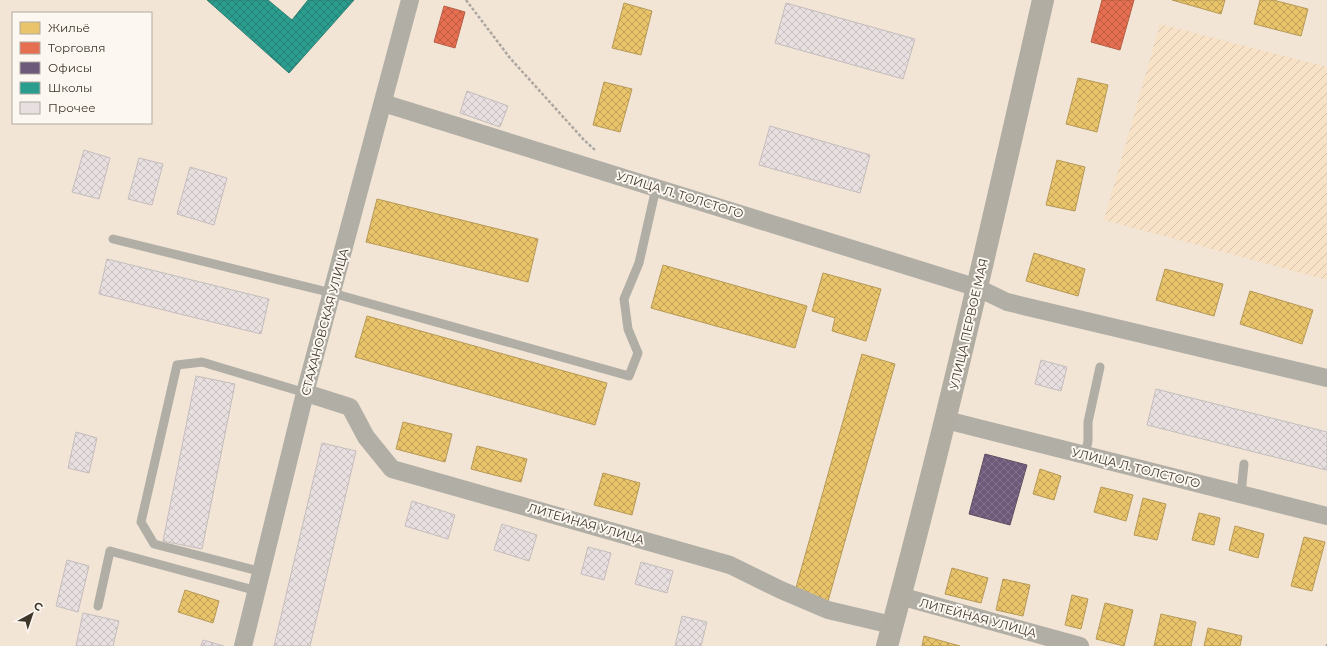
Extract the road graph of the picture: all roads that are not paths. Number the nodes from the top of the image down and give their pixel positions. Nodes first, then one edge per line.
1 (410, 0) edge
2 (1043, 0) edge
3 (383, 103) junction
4 (656, 188) junction
5 (113, 239) dead end
6 (978, 288) junction
7 (332, 293) junction
8 (1100, 367) dead end
9 (1327, 378) edge
10 (306, 393) junction
11 (946, 420) junction
12 (1085, 455) junction
13 (1244, 464) dead end
14 (1241, 494) junction
15 (1327, 516) edge
16 (262, 572) junction
17 (257, 591) junction
18 (900, 596) junction
19 (98, 606) dead end
20 (892, 625) junction
21 (243, 646) edge
22 (887, 646) edge
23 (1080, 646) edge

1 - 3 street, СТАХАНОВСКАЯ УЛИЦА
2 - 6 street, УЛИЦА ПЕРВОЕ МАЯ
3 - 4 street, УЛИЦА Л. ТОЛСТОГО
3 - 7 street, СТАХАНОВСКАЯ УЛИЦА
4 - 6 street, УЛИЦА Л. ТОЛСТОГО
4 - 7 lane
5 - 7 lane
6 - 9 street, УЛИЦА Л. ТОЛСТОГО
6 - 11 street, УЛИЦА ПЕРВОЕ МАЯ
7 - 10 street, СТАХАНОВСКАЯ УЛИЦА
8 - 12 lane
10 - 16 street, СТАХАНОВСКАЯ УЛИЦА
10 - 16 lane
10 - 20 street, ЛИТЕЙНАЯ УЛИЦА
11 - 12 street, УЛИЦА Л. ТОЛСТОГО
11 - 18 street, УЛИЦА ПЕРВОЕ МАЯ
12 - 14 street, УЛИЦА Л. ТОЛСТОГО
13 - 14 lane
14 - 15 street, УЛИЦА Л. ТОЛСТОГО
16 - 17 street, СТАХАНОВСКАЯ УЛИЦА
17 - 19 lane
17 - 21 street, СТАХАНОВСКАЯ УЛИЦА
18 - 20 street, УЛИЦА ПЕРВОЕ МАЯ
18 - 23 street, ЛИТЕЙНАЯ УЛИЦА
20 - 22 street, УЛИЦА ПЕРВОЕ МАЯ

